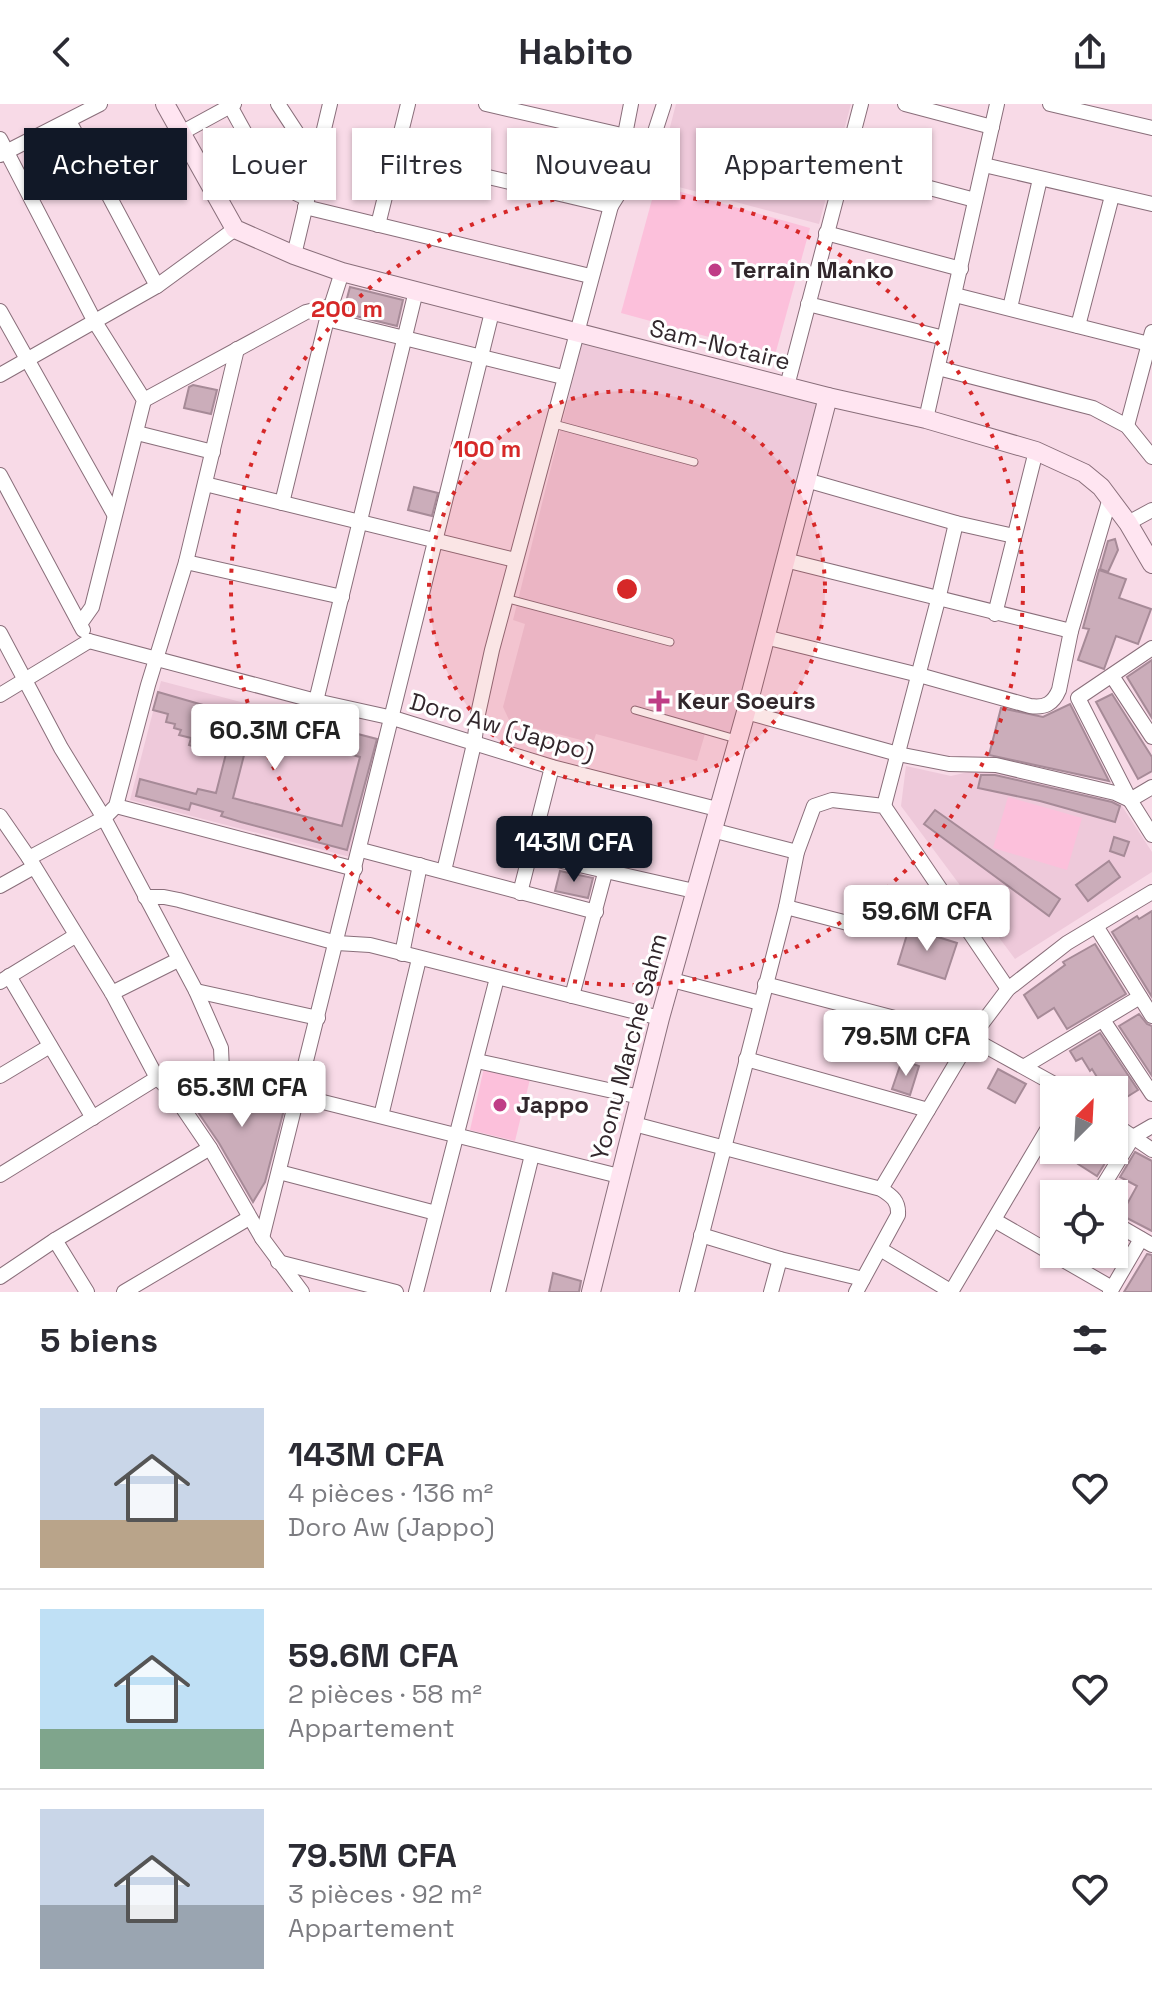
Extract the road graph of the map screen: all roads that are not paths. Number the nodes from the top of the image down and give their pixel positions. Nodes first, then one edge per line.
1 (100, 104) edge
2 (165, 104) edge
3 (278, 104) edge
4 (330, 104) edge
5 (408, 104) edge
6 (486, 104) edge
7 (631, 104) edge
8 (664, 104) edge
9 (861, 104) edge
10 (997, 104) edge
11 (1050, 104) edge
12 (232, 105) edge
13 (915, 105) edge
14 (69, 121) junction
15 (992, 127) junction
16 (178, 128) edge
17 (294, 128) edge
18 (324, 128) edge
19 (402, 128) edge
20 (591, 128) edge
21 (627, 128) edge
22 (854, 128) edge
23 (1152, 128) edge
24 (187, 130) edge
25 (187, 144) edge
26 (2, 149) edge
27 (984, 165) junction
28 (491, 178) edge
29 (1040, 179) junction
30 (932, 189) edge
31 (1112, 196) junction
32 (384, 200) edge
33 (612, 200) edge
34 (834, 200) edge
35 (975, 200) junction
36 (306, 202) junction
37 (1152, 204) edge
38 (611, 206) junction
39 (378, 225) junction
40 (235, 229) junction
41 (826, 233) junction
42 (294, 255) junction
43 (961, 269) junction
44 (342, 272) junction
45 (590, 276) junction
46 (157, 286) junction
47 (416, 291) junction
48 (955, 295) junction
49 (808, 304) junction
50 (1010, 308) junction
51 (0, 311) edge
52 (329, 312) junction
53 (492, 312) junction
54 (95, 322) junction
55 (1078, 326) junction
56 (575, 333) junction
57 (944, 338) junction
58 (405, 339) junction
59 (1151, 339) edge
60 (237, 349) junction
61 (481, 357) junction
62 (27, 360) junction
63 (938, 368) junction
64 (0, 375) edge
65 (563, 377) junction
66 (787, 386) junction
67 (828, 397) junction
68 (144, 400) junction
69 (926, 419) junction
70 (551, 424) junction
71 (1152, 426) edge
72 (1132, 430) junction
73 (137, 433) junction
74 (1036, 451) junction
75 (213, 452) junction
76 (1152, 457) edge
77 (694, 462) dead end
78 (0, 475) edge
79 (806, 480) junction
80 (205, 484) junction
81 (1110, 498) junction
82 (282, 503) junction
83 (1152, 510) edge
84 (114, 514) junction
85 (361, 522) junction
86 (956, 523) junction
87 (1128, 523) junction
88 (1014, 536) junction
89 (437, 540) junction
90 (515, 560) junction
91 (785, 560) junction
92 (186, 562) junction
93 (1152, 564) edge
94 (342, 597) junction
95 (505, 598) junction
96 (938, 600) junction
97 (995, 614) junction
98 (80, 624) junction
99 (1071, 631) junction
100 (0, 633) edge
101 (765, 637) junction
102 (89, 641) junction
103 (670, 642) dead end
104 (1152, 648) edge
105 (157, 660) junction
106 (919, 675) junction
107 (1112, 676) junction
108 (27, 680) junction
109 (1059, 690) junction
110 (0, 695) edge
111 (1078, 698) junction
112 (316, 701) junction
113 (635, 710) dead end
114 (746, 712) junction
115 (393, 718) junction
116 (1152, 737) edge
117 (738, 740) junction
118 (474, 744) junction
119 (898, 754) junction
120 (552, 767) junction
121 (1152, 787) edge
122 (1130, 800) junction
123 (116, 806) junction
124 (884, 806) junction
125 (717, 809) junction
126 (0, 816) edge
127 (104, 818) junction
128 (712, 830) junction
129 (1152, 835) edge
130 (361, 850) junction
131 (797, 852) junction
132 (531, 854) junction
133 (31, 863) junction
134 (420, 865) junction
135 (355, 869) junction
136 (444, 871) junction
137 (605, 873) junction
138 (0, 886) edge
139 (694, 891) junction
140 (1152, 892) edge
141 (520, 893) junction
142 (145, 897) junction
143 (786, 907) junction
144 (596, 912) junction
145 (1096, 926) junction
146 (863, 927) dead end
147 (75, 936) junction
148 (337, 943) junction
149 (402, 954) junction
150 (419, 959) junction
151 (178, 960) junction
152 (497, 978) junction
153 (4, 979) edge
154 (672, 980) junction
155 (765, 984) junction
156 (1008, 989) junction
157 (196, 991) junction
158 (112, 993) junction
159 (572, 996) junction
160 (1140, 997) junction
161 (760, 1003) junction
162 (1152, 1016) edge
163 (318, 1018) junction
164 (660, 1018) junction
165 (1103, 1020) junction
166 (971, 1038) junction
167 (50, 1046) junction
168 (746, 1059) junction
169 (477, 1061) junction
170 (1025, 1066) junction
171 (222, 1071) junction
172 (0, 1076) edge
173 (1042, 1076) edge
174 (157, 1078) junction
175 (172, 1092) junction
176 (1152, 1094) edge
177 (299, 1096) junction
178 (640, 1097) junction
179 (928, 1110) junction
180 (381, 1116) junction
181 (93, 1118) junction
182 (634, 1124) junction
183 (1152, 1126) edge
184 (1128, 1134) edge
185 (457, 1136) junction
186 (1133, 1137) junction
187 (1040, 1142) edge
188 (723, 1147) junction
189 (210, 1148) junction
190 (1152, 1150) edge
191 (532, 1155) junction
192 (279, 1172) junction
193 (0, 1175) edge
194 (619, 1176) junction
195 (1107, 1180) edge
196 (881, 1189) junction
197 (436, 1213) junction
198 (249, 1218) junction
199 (994, 1220) junction
200 (1128, 1231) edge
201 (701, 1235) junction
202 (262, 1238) junction
203 (55, 1240) junction
204 (1147, 1242) edge
205 (1040, 1245) edge
206 (880, 1249) junction
207 (780, 1259) junction
208 (278, 1262) junction
209 (1079, 1268) edge
210 (0, 1277) edge
211 (859, 1286) edge
212 (1111, 1290) edge
213 (87, 1292) edge
214 (124, 1292) edge
215 (302, 1292) edge
216 (396, 1292) edge
217 (416, 1292) edge
218 (498, 1292) edge
219 (591, 1292) edge
220 (687, 1292) edge
221 (771, 1292) edge
222 (952, 1292) edge

1 - 14 street
2 - 16 street
3 - 17 street
4 - 18 street
5 - 19 street
6 - 20 street
7 - 21 street
8 - 38 street
9 - 22 street
10 - 15 street
11 - 23 street
12 - 24 street
12 - 36 street
13 - 15 street
14 - 26 street
14 - 46 street
15 - 27 street
25 - 40 street
26 - 54 street
27 - 29 street
27 - 35 street
28 - 38 street
29 - 31 street
29 - 50 street
30 - 35 street
31 - 37 street
31 - 55 street
32 - 39 street
33 - 38 street
34 - 41 street
35 - 43 street
36 - 39 street
36 - 42 street
38 - 45 street
39 - 45 street
40 - 42 street, Sam-Notaire
40 - 46 street
41 - 43 street
41 - 49 street
42 - 44 street, Sam-Notaire
43 - 48 street
44 - 47 street, Sam-Notaire
44 - 52 street
45 - 56 street
46 - 54 street
47 - 53 street, Sam-Notaire
47 - 58 street
48 - 50 street
48 - 57 street
49 - 57 street
49 - 66 street
50 - 55 street
51 - 62 street
52 - 58 street
52 - 60 street
52 - 82 street
53 - 56 street, Sam-Notaire
53 - 61 street
54 - 62 street
54 - 68 street
55 - 59 street
56 - 65 street
56 - 66 street, Sam-Notaire
57 - 63 street
58 - 61 street
58 - 85 street
59 - 72 street
60 - 68 street
60 - 75 street
61 - 65 street
61 - 89 street
62 - 64 street
62 - 84 street
63 - 69 street
63 - 72 street
65 - 70 street
66 - 67 street, Sam-Notaire
67 - 69 street, Sam-Notaire
67 - 79 street, Yoonu Marche Sahm
68 - 73 street
69 - 74 street, Sam-Notaire
70 - 77 lane
70 - 90 street
71 - 72 street
72 - 76 street
73 - 75 street
73 - 84 street
74 - 81 street, Sam-Notaire
74 - 88 street
75 - 80 street
78 - 98 street
79 - 86 street
79 - 91 street, Yoonu Marche Sahm
80 - 82 street
80 - 92 street
81 - 87 street, Sam-Notaire
81 - 99 street
82 - 85 street
83 - 87 street
84 - 98 street
85 - 89 street
85 - 94 street
86 - 88 street
86 - 96 street
87 - 93 street, Sam-Notaire
88 - 97 street
89 - 90 street
89 - 115 street
90 - 95 street
91 - 96 street
91 - 101 street, Yoonu Marche Sahm
92 - 94 street
92 - 105 street
94 - 112 street
95 - 103 lane
95 - 118 street
96 - 97 street
96 - 106 street
97 - 99 street
98 - 102 street
99 - 109 street
100 - 108 street
101 - 106 street
101 - 114 street, Yoonu Marche Sahm
102 - 105 street, Doro Aw (Jappo)
102 - 108 street
104 - 107 street
105 - 112 street, Doro Aw (Jappo)
105 - 123 street
106 - 109 street
106 - 119 street
107 - 111 street
107 - 116 street
108 - 110 street
108 - 127 street
109 - 111 street
111 - 122 street
112 - 115 street, Doro Aw (Jappo)
113 - 117 lane
114 - 117 street, Yoonu Marche Sahm
114 - 119 street
115 - 118 street, Doro Aw (Jappo)
115 - 130 street
117 - 125 street, Yoonu Marche Sahm
118 - 120 street, Doro Aw (Jappo)
118 - 136 street
119 - 122 street
119 - 124 street
120 - 125 street, Doro Aw (Jappo)
120 - 132 street
121 - 122 street
122 - 129 street
123 - 127 street
123 - 135 street
124 - 131 street
124 - 156 street
125 - 128 street, Yoonu Marche Sahm
126 - 133 street
127 - 133 street
127 - 142 street
128 - 131 street
128 - 139 street, Yoonu Marche Sahm
130 - 134 street
130 - 135 street
131 - 143 street
132 - 137 street
132 - 141 street
133 - 138 street
133 - 147 street
134 - 136 street
134 - 149 street
135 - 148 street
136 - 141 street
137 - 139 street
137 - 144 street
139 - 154 street, Yoonu Marche Sahm
140 - 145 street
141 - 144 street
142 - 148 street
142 - 151 street
143 - 146 street
143 - 155 street
144 - 159 street
145 - 156 street
145 - 160 street
147 - 153 street
147 - 158 street
148 - 149 street
148 - 163 street
149 - 150 street
150 - 152 street
150 - 180 street
151 - 157 street
151 - 158 street
152 - 159 street
152 - 169 street
153 - 167 street
154 - 161 street
154 - 164 street, Yoonu Marche Sahm
155 - 161 street
155 - 166 street
156 - 166 street
157 - 163 street
157 - 171 street
158 - 174 street
159 - 164 street
160 - 162 street
160 - 165 street
161 - 168 street
163 - 177 street
164 - 178 street, Yoonu Marche Sahm
165 - 170 street
165 - 176 street
166 - 170 street
166 - 179 street
167 - 172 street
167 - 181 street
168 - 179 street
168 - 188 street
169 - 178 street
169 - 185 street
170 - 173 street
171 - 175 street
171 - 177 street
174 - 175 street
174 - 181 street
175 - 189 street
177 - 180 street
177 - 192 street
178 - 182 street, Yoonu Marche Sahm
179 - 196 street
180 - 185 street
181 - 193 street
182 - 188 street
182 - 194 street, Yoonu Marche Sahm
183 - 186 street
184 - 186 street
185 - 191 street
185 - 197 street
186 - 190 street
186 - 195 street
187 - 199 street
188 - 196 street
188 - 201 street
189 - 198 street
189 - 203 street
191 - 194 street
191 - 218 street
192 - 197 street
192 - 202 street
194 - 219 street, Yoonu Marche Sahm
196 - 206 street
197 - 217 street
198 - 202 street
198 - 214 street
199 - 205 street
199 - 222 street
200 - 204 street
201 - 207 street
201 - 220 street
202 - 208 street
203 - 210 street
203 - 213 street
204 - 212 street
206 - 211 street
206 - 222 street
207 - 211 street
207 - 221 street
208 - 215 street
208 - 216 street
209 - 212 street

